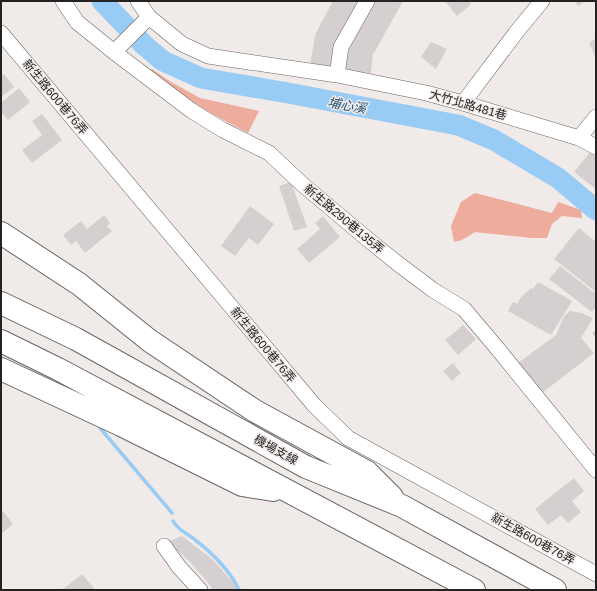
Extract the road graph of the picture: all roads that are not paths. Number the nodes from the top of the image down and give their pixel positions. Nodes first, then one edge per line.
1 (63, 1) edge
2 (367, 1) edge
3 (542, 1) edge
4 (140, 2) edge
5 (149, 17) junction
6 (1, 33) edge
7 (114, 52) junction
8 (337, 75) junction
9 (464, 103) junction
10 (596, 117) edge
11 (579, 138) junction
12 (596, 147) edge
13 (1, 220) edge
14 (1, 233) edge
15 (79, 284) junction
16 (1, 303) edge
17 (1, 341) edge
18 (1, 369) edge
19 (596, 470) edge
20 (294, 494) junction
21 (402, 506) junction
22 (164, 546) dead end
23 (596, 574) edge
24 (200, 590) edge
25 (474, 590) edge
26 (555, 590) edge

1 - 7 lane, 新生路290巷135弄
2 - 8 lane
3 - 9 lane
4 - 5 lane, 大竹北路481巷
5 - 7 lane
5 - 8 lane, 大竹北路481巷
6 - 23 lane, 新生路600巷76弄
7 - 19 lane, 新生路290巷135弄
8 - 9 lane, 大竹北路481巷
9 - 11 lane, 大竹北路481巷
10 - 11 lane
11 - 12 lane, 大竹北路481巷
13 - 15 highway
14 - 15 highway
15 - 21 highway
16 - 21 highway, 機場支線
17 - 20 highway
18 - 20 highway
20 - 25 highway
21 - 26 highway, 機場支線
22 - 24 lane

